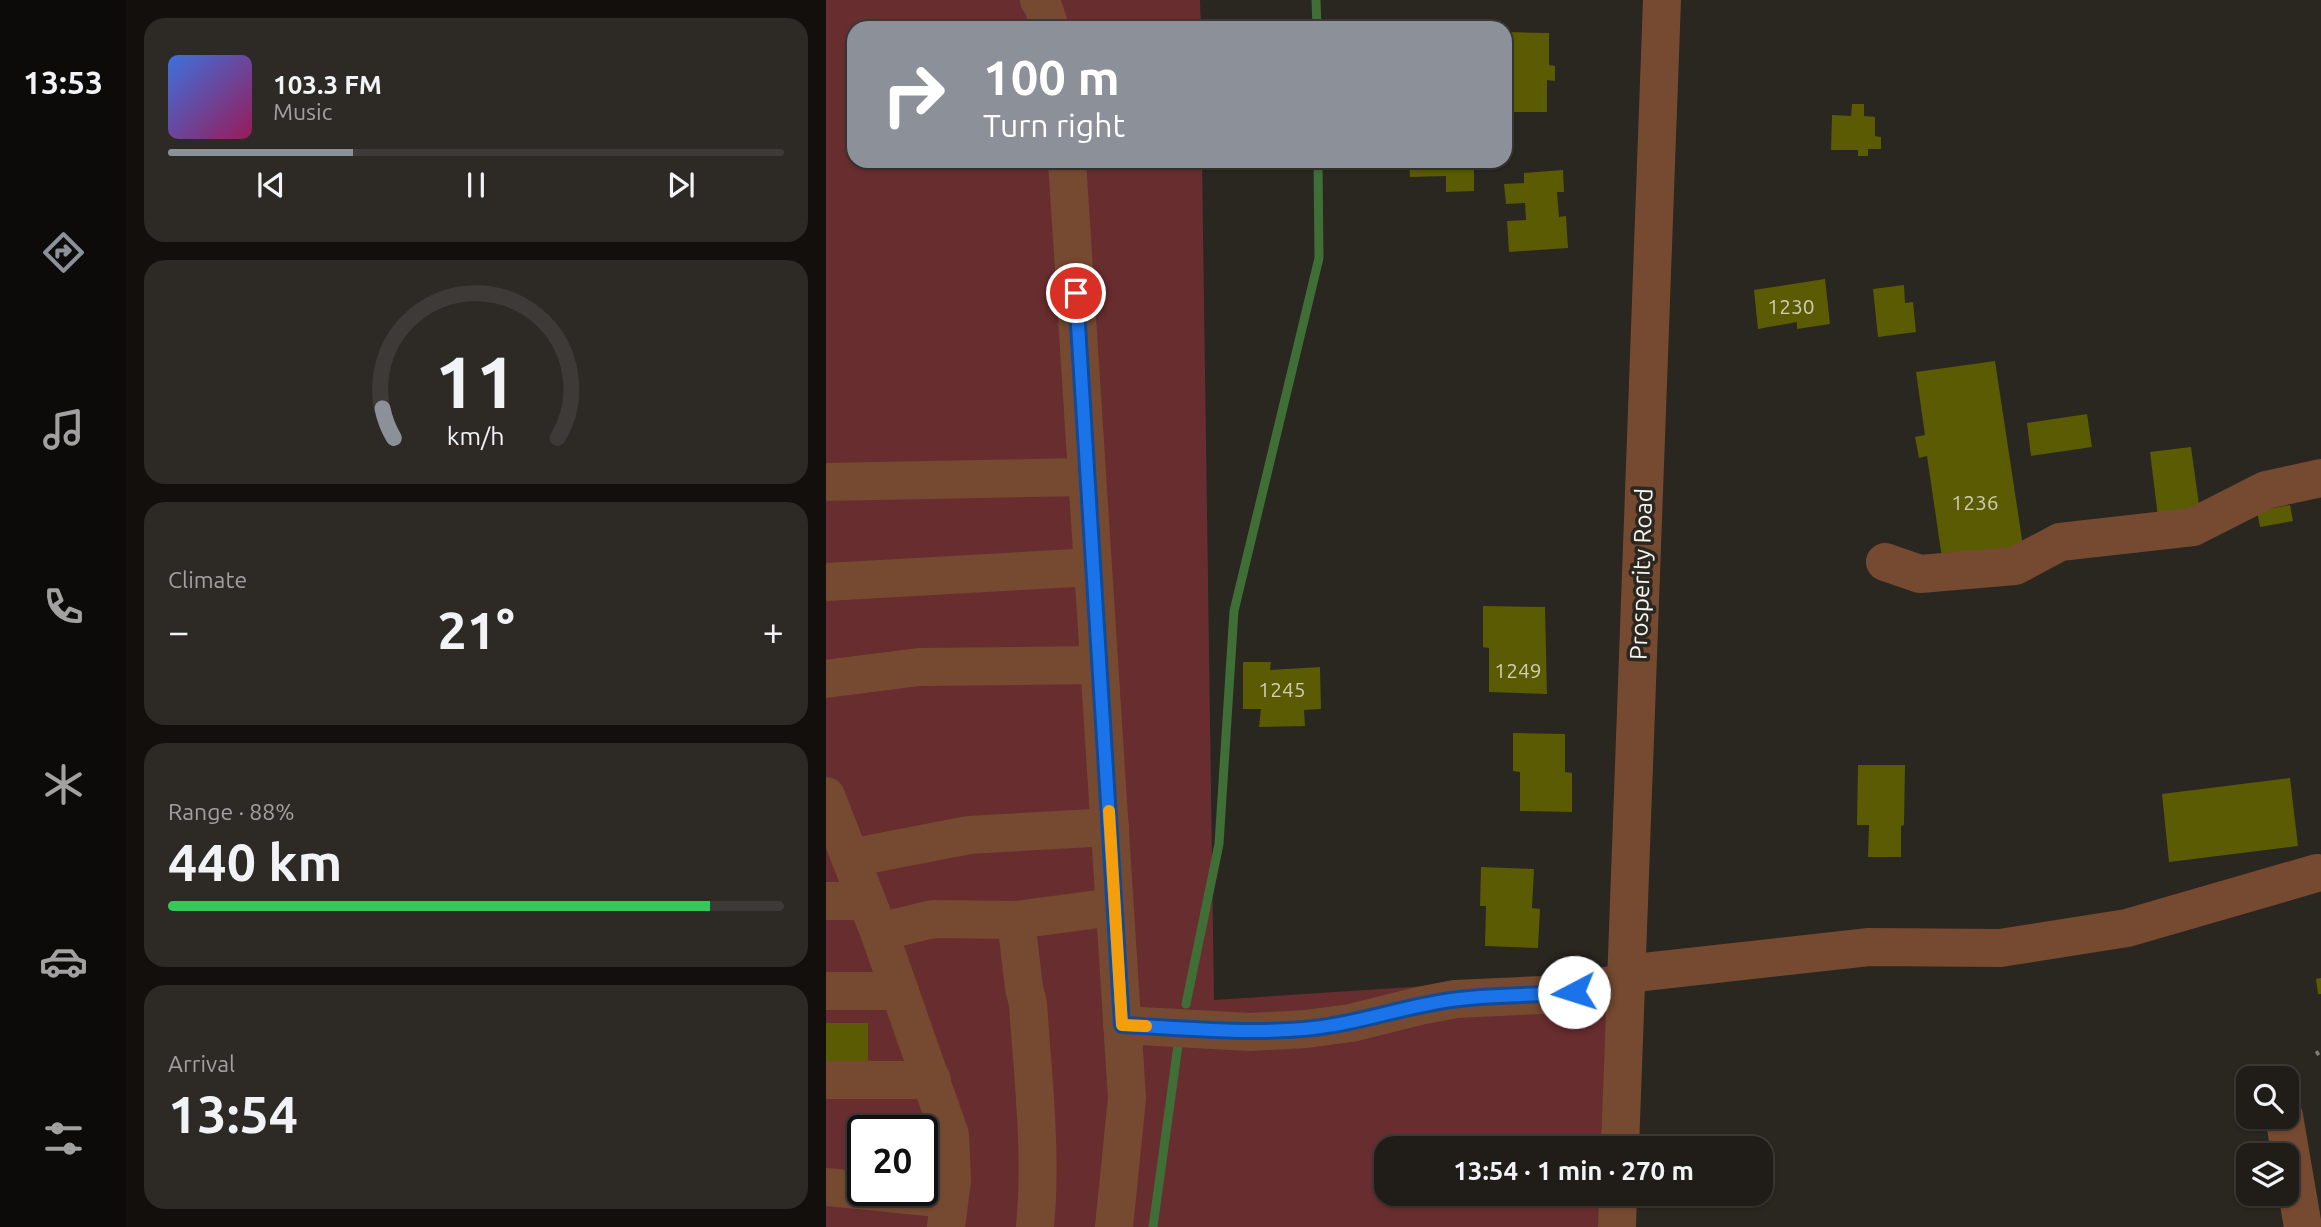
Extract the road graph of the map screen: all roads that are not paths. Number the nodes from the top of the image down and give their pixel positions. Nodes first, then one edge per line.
1 (1039, 0) edge
2 (1662, 0) edge
3 (1048, 21) edge
4 (1067, 168) edge
5 (1087, 477) junction
6 (2321, 478) edge
7 (826, 482) edge
8 (1885, 562) dead end
9 (1093, 567) junction
10 (826, 582) edge
11 (1099, 665) junction
12 (826, 679) edge
13 (835, 826) edge
14 (1110, 827) junction
15 (2317, 873) dead end
16 (826, 901) edge
17 (1114, 906) junction
18 (873, 916) junction
19 (1016, 920) junction
20 (1626, 978) junction
21 (826, 991) edge
22 (900, 991) junction
23 (1122, 1025) junction
24 (826, 1080) edge
25 (932, 1080) junction
26 (2286, 1129) edge
27 (1620, 1136) edge
28 (826, 1187) edge
29 (1618, 1206) edge
30 (948, 1213) edge
31 (1035, 1227) edge
32 (1114, 1227) edge
33 (1617, 1227) edge
34 (2303, 1227) edge

1 - 3 street
2 - 20 street, Prosperity Road
4 - 5 street
5 - 7 street
5 - 9 street
6 - 8 street
9 - 10 street
9 - 11 street
11 - 12 street
11 - 14 street
13 - 14 street
13 - 18 street
14 - 17 street
15 - 20 street
16 - 18 street
17 - 19 street
17 - 23 street
18 - 19 street
18 - 22 street
19 - 31 street
20 - 23 street
20 - 27 street, Prosperity Road
21 - 22 street
22 - 25 street
23 - 32 street
24 - 25 street
25 - 30 street
26 - 34 street
28 - 30 street
29 - 33 street

